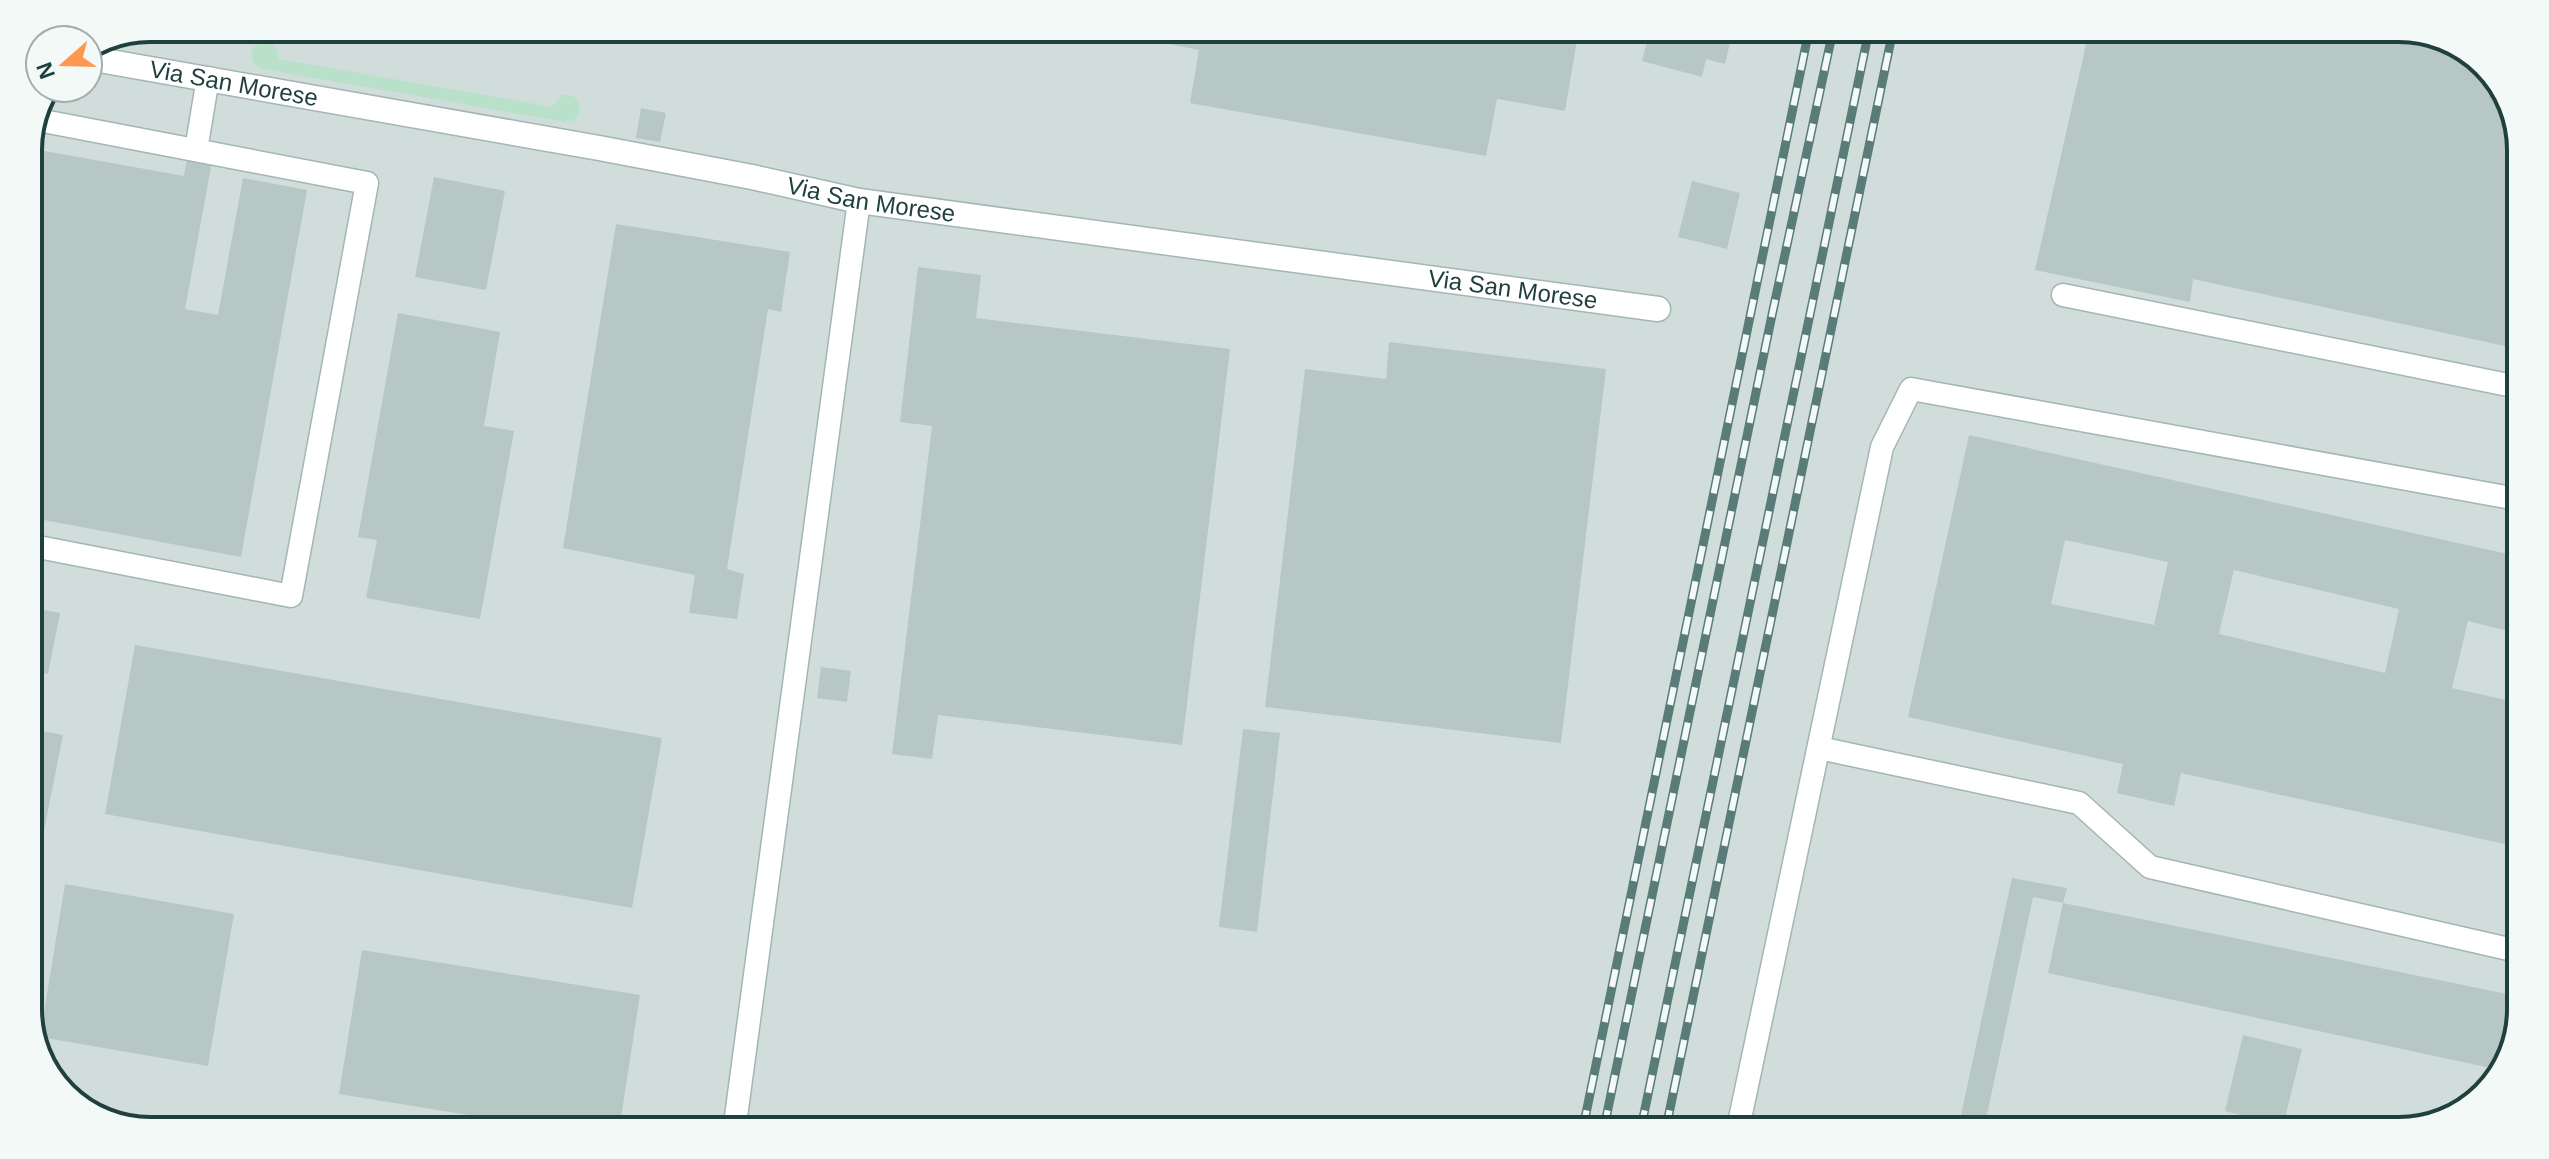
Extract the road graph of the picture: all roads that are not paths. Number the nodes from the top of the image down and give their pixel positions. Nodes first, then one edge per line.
1 (104, 61) edge
2 (208, 78) junction
3 (46, 122) edge
4 (196, 150) junction
5 (859, 201) junction
6 (2063, 295) dead end
7 (1658, 309) dead end
8 (2507, 385) edge
9 (2507, 497) edge
10 (42, 548) edge
11 (1819, 748) junction
12 (2507, 949) edge
13 (736, 1117) edge
14 (1740, 1117) edge

1 - 2 street, Via San Morese
2 - 4 lane
2 - 5 street, Via San Morese
3 - 4 lane
4 - 10 lane
5 - 7 street, Via San Morese
5 - 13 lane
6 - 8 lane
9 - 11 lane
11 - 12 lane
11 - 14 lane

